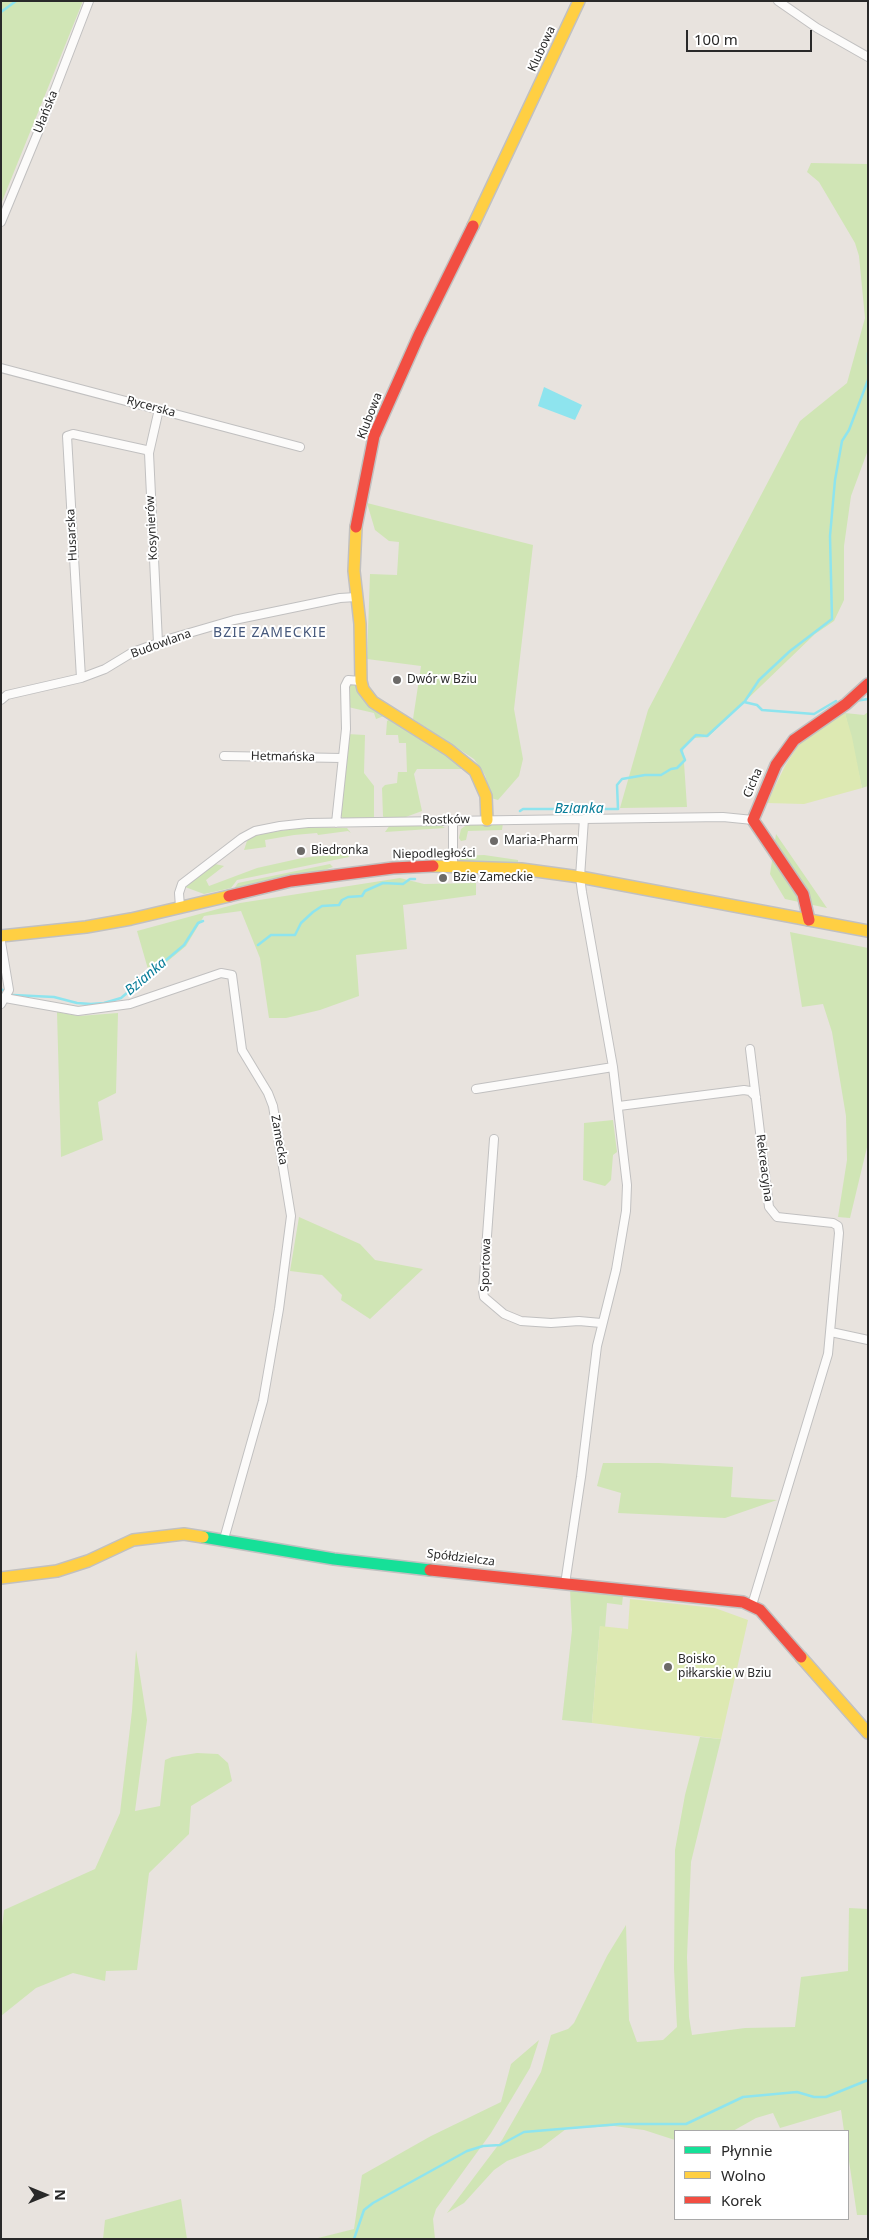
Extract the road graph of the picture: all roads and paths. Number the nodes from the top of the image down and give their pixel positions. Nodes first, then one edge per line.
1 (89, 1) edge
2 (579, 1) edge
3 (778, 1) edge
4 (868, 56) edge
5 (1, 222) edge
6 (1, 368) edge
7 (159, 409) junction
8 (300, 447) dead end
9 (148, 453) junction
10 (356, 597) junction
11 (158, 643) junction
12 (81, 678) junction
13 (361, 681) junction
14 (868, 684) edge
15 (3, 695) edge
16 (224, 756) dead end
17 (342, 758) junction
18 (584, 818) junction
19 (453, 820) junction
20 (487, 820) junction
21 (753, 820) junction
22 (336, 823) junction
23 (453, 866) junction
24 (580, 877) junction
25 (180, 907) junction
26 (809, 920) junction
27 (868, 931) edge
28 (1, 936) edge
29 (1, 942) edge
30 (3, 1001) edge
31 (750, 1050) dead end
32 (613, 1067) junction
33 (476, 1089) dead end
34 (756, 1097) junction
35 (619, 1106) junction
36 (494, 1139) dead end
37 (601, 1323) junction
38 (832, 1332) junction
39 (868, 1340) edge
40 (224, 1539) junction
41 (1, 1578) edge
42 (565, 1584) junction
43 (752, 1605) junction
44 (868, 1733) edge

1 - 5 street, Ułańska
2 - 10 street, Klubowa
3 - 4 street
6 - 7 street, Rycerska
7 - 8 street, Rycerska
7 - 9 street, Kosynierów
9 - 11 street, Kosynierów
9 - 12 street, Husarska
10 - 11 street, Budowlana
10 - 13 street, Klubowa
11 - 12 street, Budowlana
12 - 15 street, Budowlana
13 - 17 street
13 - 20 street
14 - 21 street, Cicha
16 - 17 street, Hetmańska
17 - 22 street
18 - 20 street, Rostków
18 - 21 street, Rostków
18 - 24 street
19 - 20 street, Rostków
19 - 22 street, Rostków
19 - 23 street
21 - 26 street
22 - 25 street, Rostków
23 - 24 street, Niepodległości
23 - 25 street, Niepodległości
24 - 26 street, Niepodległości
24 - 32 street
25 - 28 street, Niepodległości
26 - 27 street, Niepodległości
29 - 30 street
30 - 40 street, Zamecka
31 - 34 street, Rekreacyjna
32 - 33 street
32 - 35 street
34 - 35 street
34 - 38 street, Rekreacyjna
35 - 37 street
36 - 37 street, Sportowa
37 - 42 street
38 - 39 street
38 - 43 street, Rekreacyjna
40 - 41 street, Spółdzielcza
40 - 42 street, Spółdzielcza
42 - 43 street, Spółdzielcza
43 - 44 street

